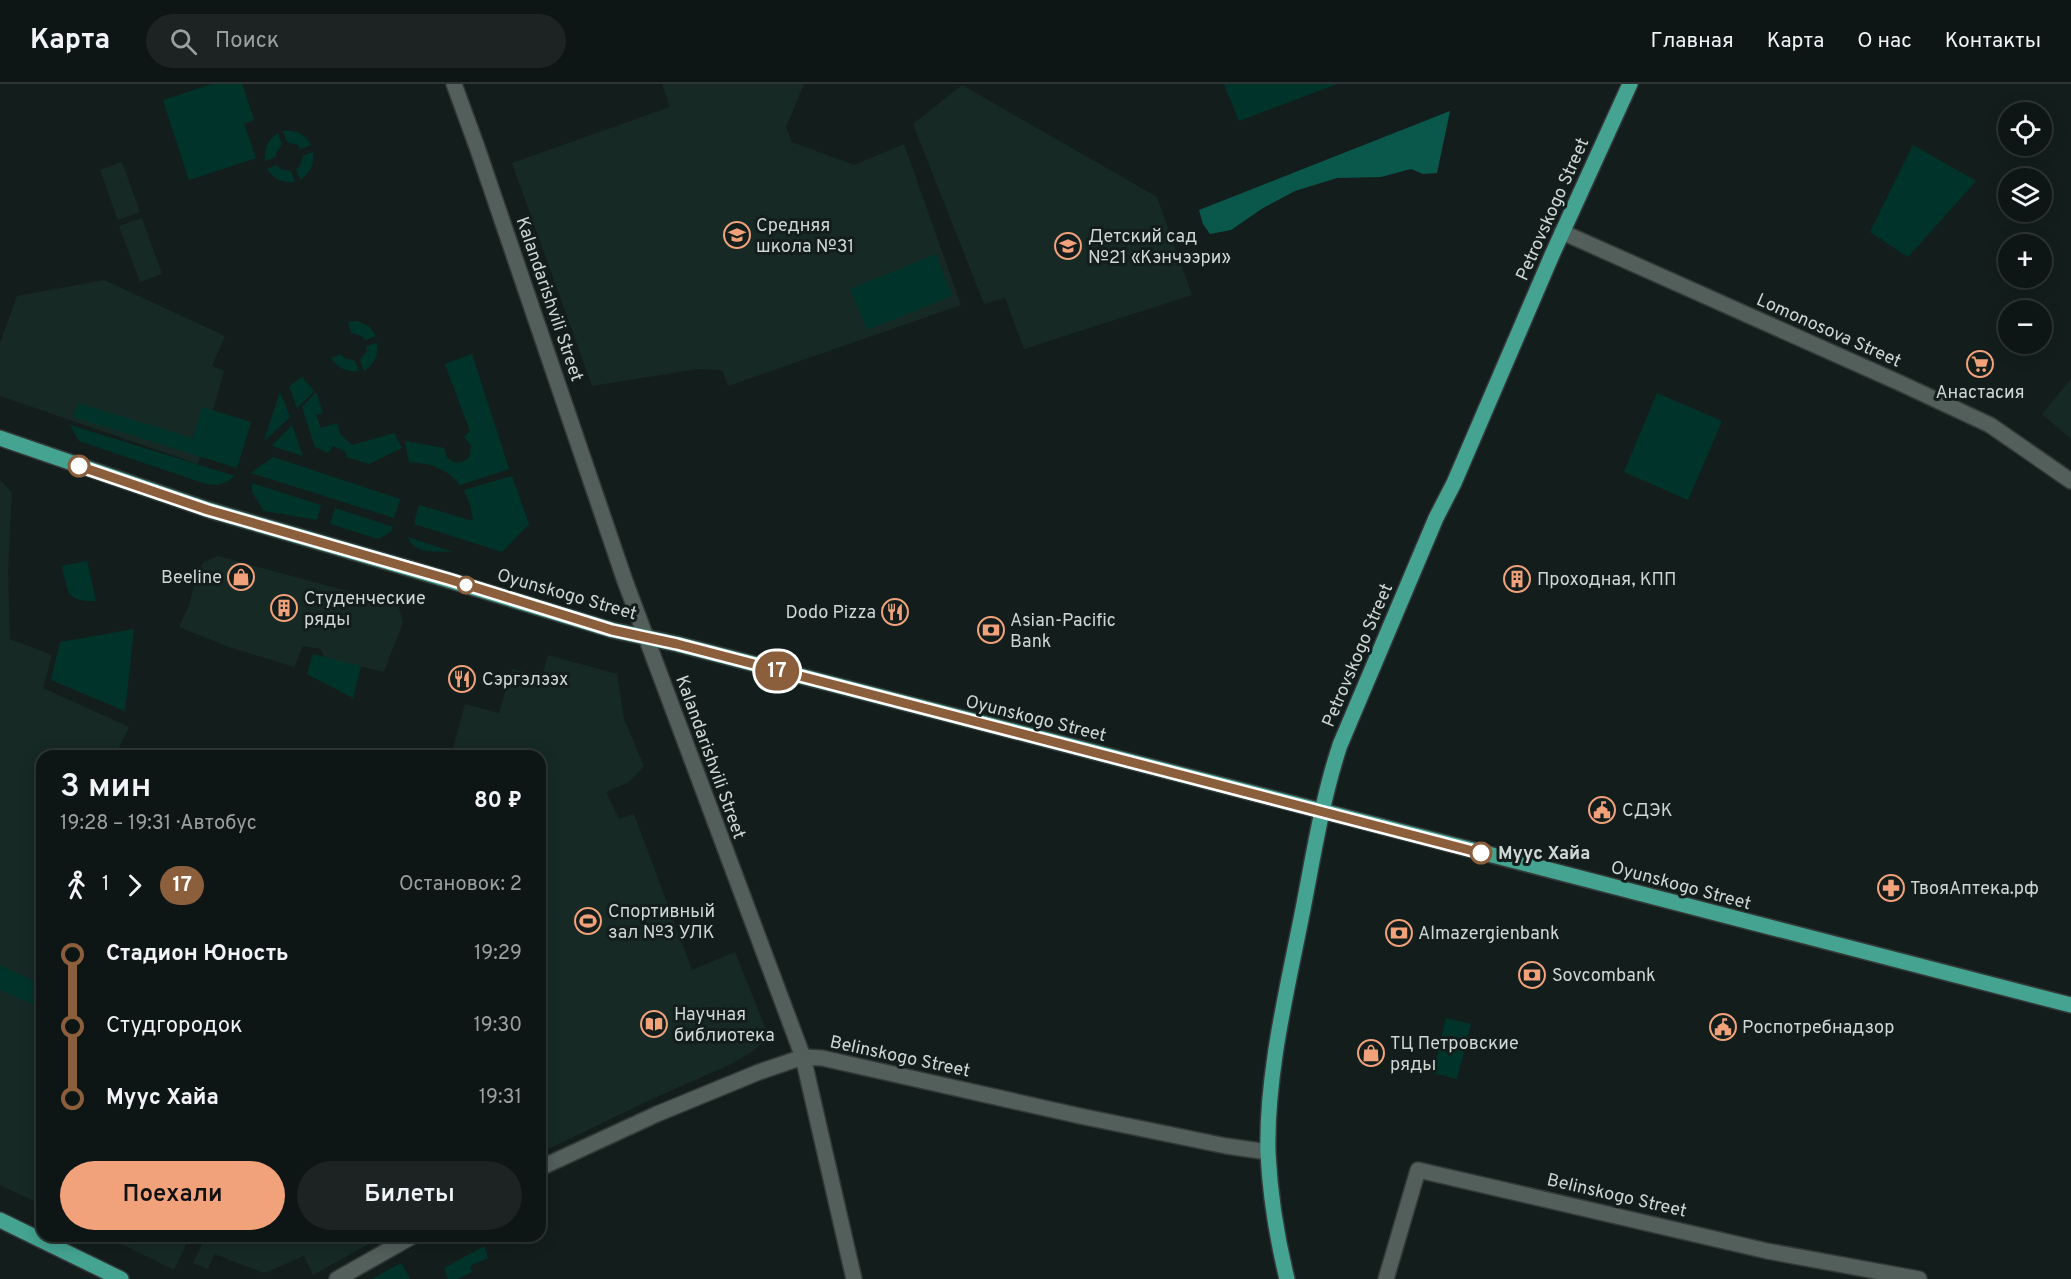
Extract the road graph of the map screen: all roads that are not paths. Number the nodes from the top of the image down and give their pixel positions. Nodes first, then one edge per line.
1 (454, 84) edge
2 (1630, 84) edge
3 (1562, 232) junction
4 (0, 438) edge
5 (2071, 481) edge
6 (646, 637) junction
7 (1323, 812) junction
8 (2071, 1005) edge
9 (803, 1057) junction
10 (1268, 1152) junction
11 (546, 1165) edge
12 (0, 1220) edge
13 (36, 1238) edge
14 (45, 1242) edge
15 (402, 1242) edge
16 (121, 1279) edge
17 (337, 1279) edge
18 (854, 1279) edge
19 (1287, 1279) edge
20 (1386, 1279) edge
21 (1919, 1279) edge

1 - 6 street, Kalandarishvili Street
2 - 3 main road, Petrovskogo Street
3 - 5 street, Lomonosova Street
3 - 7 main road, Petrovskogo Street
4 - 6 main road, Oyunskogo Street
6 - 7 main road, Oyunskogo Street
6 - 9 street, Kalandarishvili Street
7 - 8 main road, Oyunskogo Street
7 - 10 main road, Petrovskogo Street
9 - 10 street, Belinskogo Street
9 - 11 street, Belinskogo Street
9 - 18 street, Kalandarishvili Street
10 - 19 main road, Petrovskogo Street
12 - 13 main road
14 - 16 main road
15 - 17 street
20 - 21 street, Belinskogo Street

